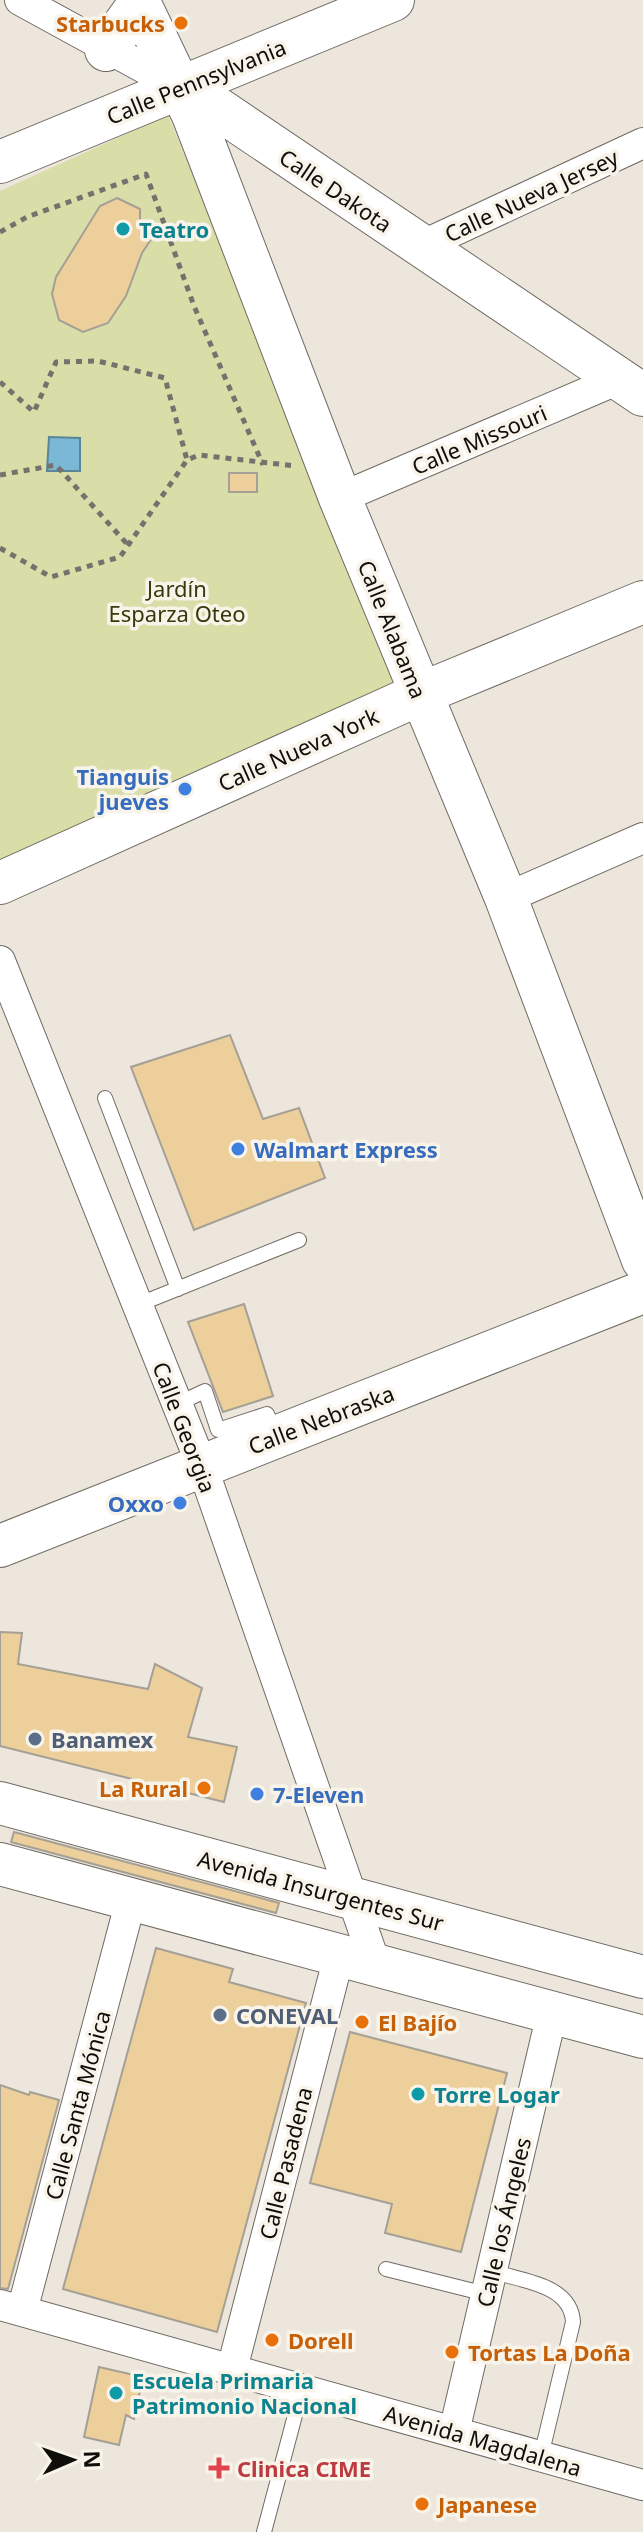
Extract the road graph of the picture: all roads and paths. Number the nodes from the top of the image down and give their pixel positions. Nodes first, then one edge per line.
1 (20, 0) edge
2 (393, 0) edge
3 (139, 2) edge
4 (106, 50) junction
5 (179, 87) junction
6 (643, 143) edge
7 (0, 162) edge
8 (0, 232) edge
9 (419, 247) junction
10 (0, 382) edge
11 (631, 387) edge
12 (187, 460) junction
13 (263, 465) junction
14 (302, 467) dead end
15 (0, 475) edge
16 (340, 498) junction
17 (128, 545) junction
18 (0, 548) edge
19 (643, 602) edge
20 (420, 694) junction
21 (643, 838) edge
22 (0, 883) edge
23 (506, 898) junction
24 (0, 961) edge
25 (105, 1098) dead end
26 (299, 1240) dead end
27 (643, 1260) edge
28 (178, 1289) junction
29 (643, 1292) edge
30 (137, 1305) junction
31 (177, 1404) junction
32 (277, 1437) junction
33 (202, 1466) junction
34 (0, 1546) edge
35 (0, 1803) edge
36 (0, 1864) edge
37 (354, 1899) junction
38 (131, 1900) junction
39 (357, 1961) junction
40 (643, 1977) edge
41 (552, 2013) junction
42 (643, 2037) edge
43 (386, 2269) dead end
44 (488, 2283) junction
45 (11, 2308) edge
46 (232, 2369) junction
47 (302, 2389) junction
48 (454, 2432) junction
49 (541, 2456) junction
50 (643, 2485) edge
51 (264, 2532) edge

1 - 4 street, Calle Dakota
2 - 5 street, Calle Pennsylvania
3 - 4 street
3 - 5 street, Calle Alabama
4 - 5 street, Calle Dakota
5 - 7 street, Calle Pennsylvania
5 - 9 street, Calle Dakota
5 - 16 street, Calle Alabama
6 - 9 street, Calle Nueva Jersey
8 - 13 path
9 - 11 street, Calle Dakota
10 - 12 path
11 - 16 street, Calle Missouri
12 - 13 path
12 - 17 path
13 - 14 path
15 - 17 path
16 - 20 street, Calle Alabama
17 - 18 path
19 - 20 street, Calle Nueva York
20 - 22 street, Calle Nueva York
20 - 23 street, Calle Alabama
21 - 23 street
23 - 27 street, Calle Alabama
24 - 30 street, Calle Georgia
25 - 28 lane
26 - 28 lane
28 - 30 lane
29 - 32 street, Calle Nebraska
30 - 31 street, Calle Georgia
31 - 32 lane
31 - 33 street, Calle Georgia
32 - 33 street, Calle Nebraska
33 - 34 street, Calle Nebraska
33 - 37 street, Calle Georgia
35 - 37 street, Avenida Insurgentes Sur
36 - 38 street
37 - 39 street
37 - 40 street, Avenida Insurgentes Sur
38 - 39 street
38 - 45 street, Calle Santa Mónica
39 - 41 street
39 - 46 street, Calle Pasadena
41 - 42 street
41 - 44 street, Calle los Ángeles
43 - 44 lane
44 - 48 street, Calle los Ángeles
44 - 49 lane
45 - 46 street, Avenida Magdalena
46 - 47 street, Avenida Magdalena
47 - 48 street, Avenida Magdalena
47 - 51 lane
48 - 49 street, Avenida Magdalena
49 - 50 street, Avenida Magdalena

